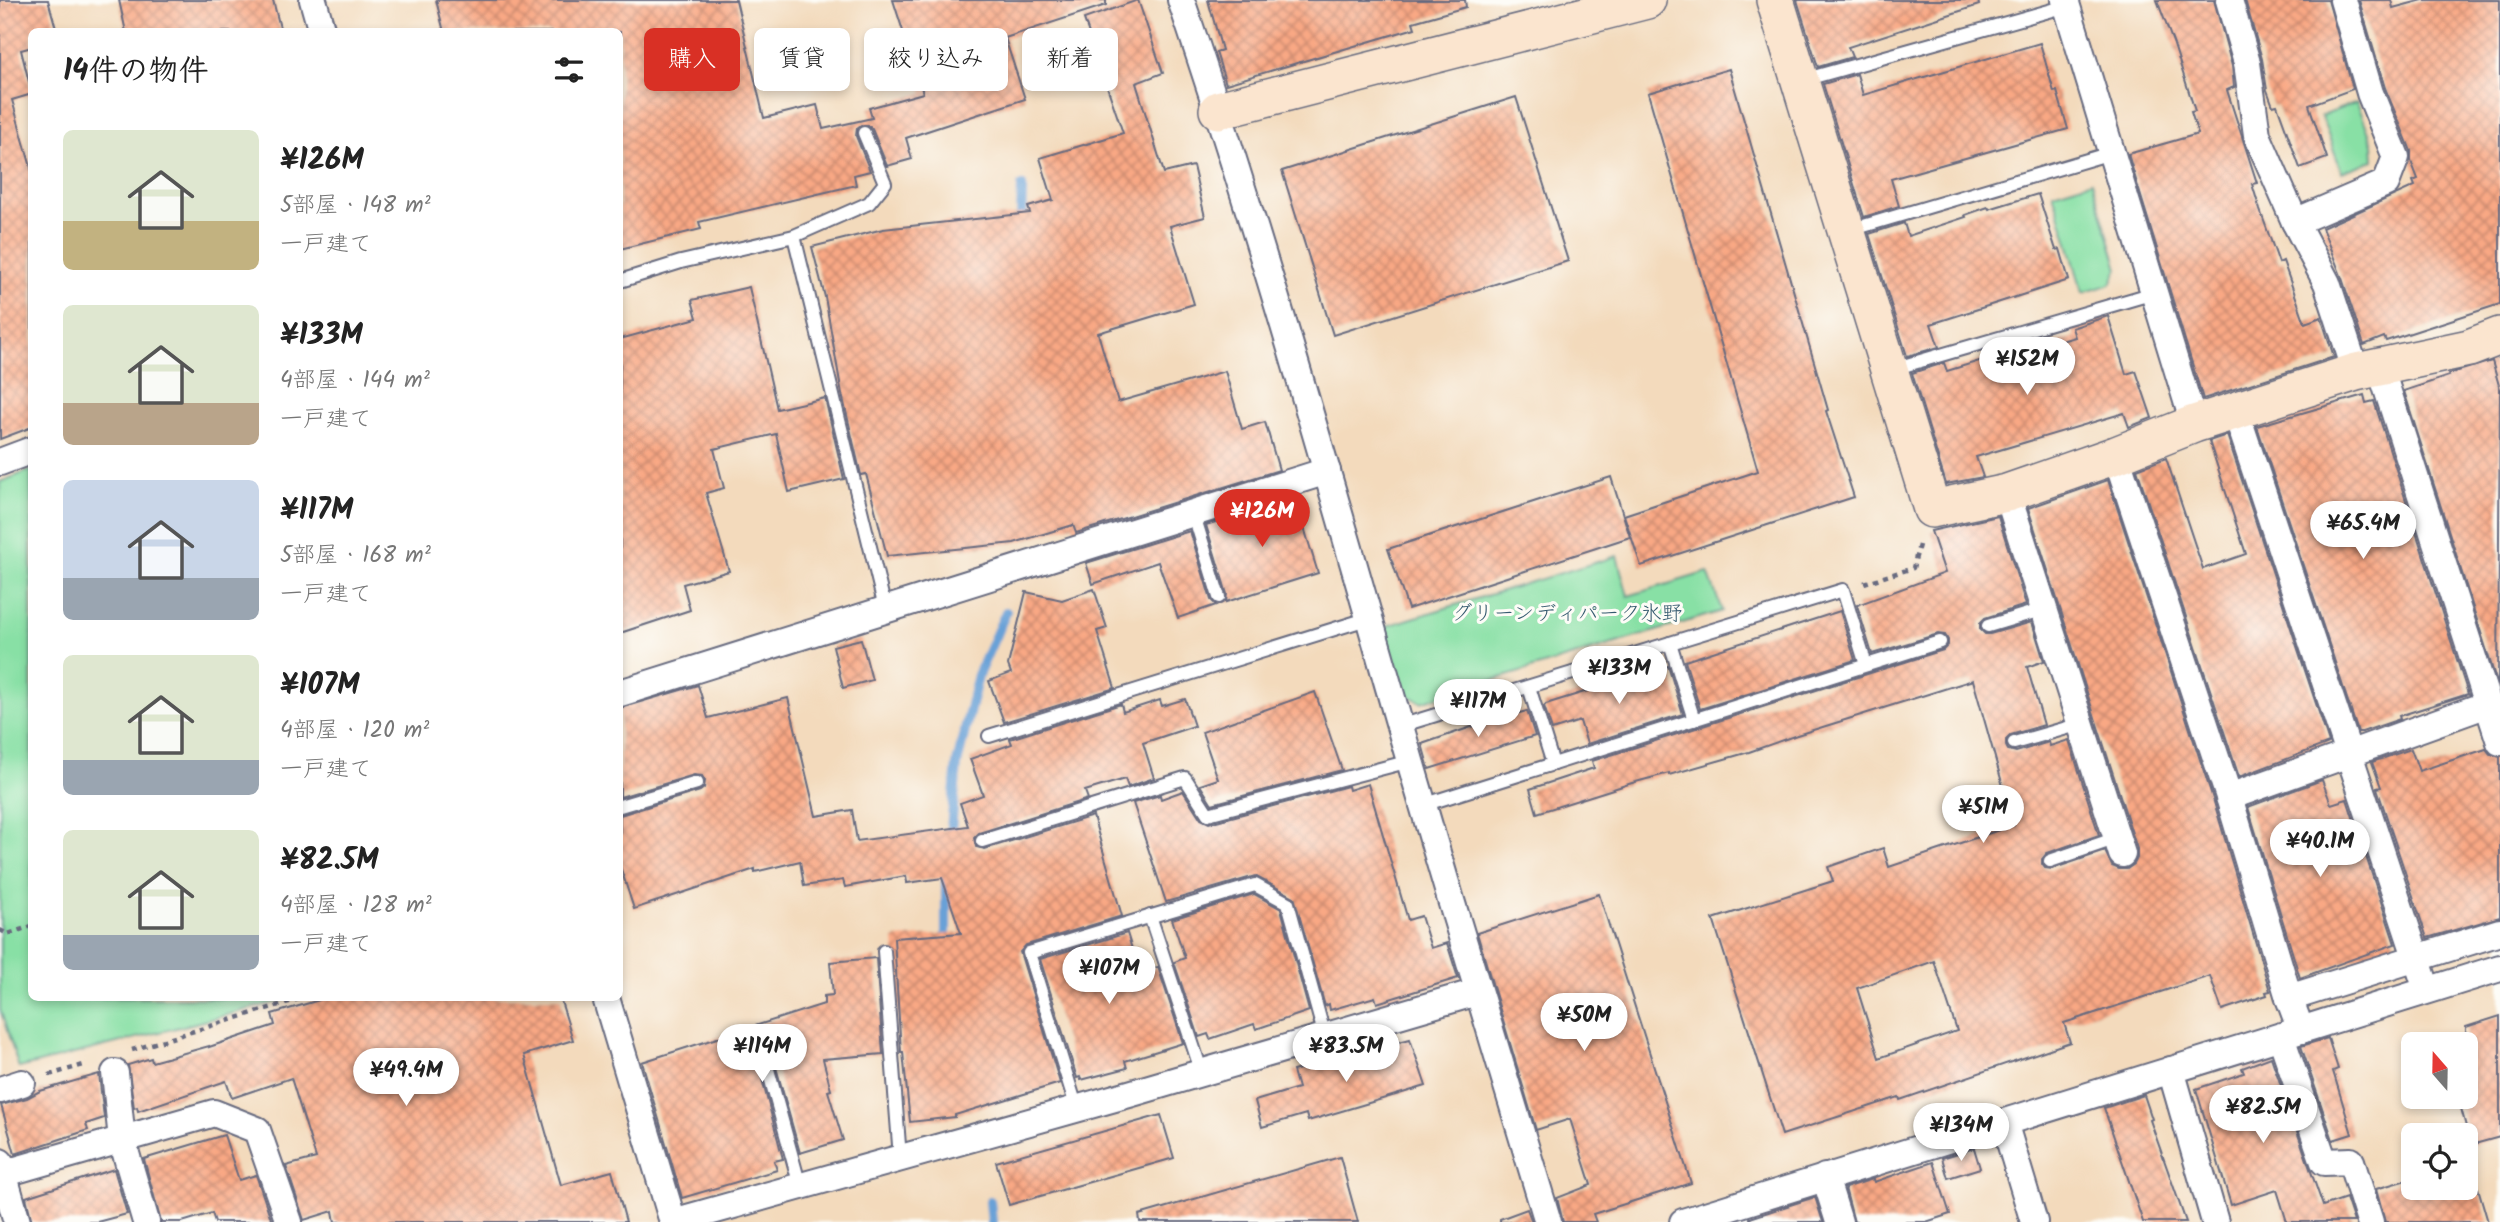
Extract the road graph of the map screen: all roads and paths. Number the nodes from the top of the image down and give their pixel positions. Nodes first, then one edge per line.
1 (313, 0) edge
2 (1181, 0) edge
3 (1647, 0) edge
4 (1774, 0) edge
5 (2229, 0) edge
6 (2343, 0) edge
7 (2066, 3) edge
8 (321, 28) edge
9 (1800, 81) junction
10 (1218, 110) junction
11 (864, 133) dead end
12 (2111, 153) junction
13 (2295, 222) junction
14 (1846, 231) junction
15 (794, 236) junction
16 (623, 280) edge
17 (2154, 293) junction
18 (2500, 337) edge
19 (1889, 370) junction
20 (2368, 370) junction
21 (2236, 412) junction
22 (2194, 424) junction
23 (28, 452) edge
24 (2116, 455) junction
25 (0, 462) edge
26 (1327, 471) junction
27 (2007, 494) junction
28 (1932, 509) junction
29 (1193, 512) junction
30 (1843, 590) junction
31 (1219, 597) dead end
32 (885, 608) junction
33 (2044, 609) junction
34 (1370, 618) junction
35 (1988, 626) dead end
36 (1940, 642) dead end
37 (1670, 643) junction
38 (1866, 665) junction
39 (1529, 687) junction
40 (623, 692) edge
41 (2488, 704) junction
42 (1694, 720) junction
43 (2081, 724) junction
44 (1400, 726) junction
45 (989, 736) dead end
46 (2500, 742) edge
47 (2014, 744) dead end
48 (2349, 754) junction
49 (1410, 761) junction
50 (1553, 764) junction
51 (697, 783) dead end
52 (2229, 797) junction
53 (623, 805) edge
54 (1423, 806) junction
55 (982, 841) dead end
56 (2120, 846) joint
57 (2050, 861) dead end
58 (1150, 916) junction
59 (28, 927) edge
60 (0, 930) edge
61 (2500, 932) edge
62 (884, 951) dead end
63 (2416, 957) junction
64 (2500, 968) edge
65 (2427, 990) junction
66 (1477, 992) junction
67 (2289, 998) junction
68 (293, 1001) edge
69 (607, 1001) edge
70 (2291, 1033) junction
71 (1325, 1037) junction
72 (112, 1062) junction
73 (766, 1062) dead end
74 (2171, 1070) junction
75 (1202, 1073) junction
76 (11, 1086) edge
77 (1077, 1108) junction
78 (2004, 1122) junction
79 (122, 1140) junction
80 (901, 1158) junction
81 (1, 1168) edge
82 (1825, 1177) junction
83 (800, 1186) junction
84 (1691, 1221) edge
85 (17, 1222) edge
86 (146, 1222) edge
87 (289, 1222) edge
88 (673, 1222) edge
89 (1548, 1222) edge
90 (1839, 1222) edge
91 (2034, 1222) edge
92 (2214, 1222) edge
93 (2370, 1222) edge

1 - 8 street
2 - 10 street
3 - 10 street
4 - 9 street
5 - 13 street
6 - 13 street
7 - 9 lane
7 - 12 street
9 - 14 street
10 - 26 street
11 - 15 lane
12 - 14 lane
12 - 17 street
13 - 20 street
14 - 19 street
15 - 16 lane
15 - 32 lane
17 - 19 lane
17 - 22 street
18 - 20 street
19 - 28 street
20 - 21 street
20 - 41 street
21 - 22 street
21 - 48 street
22 - 24 street
23 - 25 street
24 - 27 street
24 - 52 street
26 - 29 street
26 - 34 street
27 - 28 street
27 - 33 street
28 - 30 path
29 - 31 lane
29 - 32 street
30 - 37 lane
30 - 38 lane
32 - 40 street
33 - 35 lane
33 - 43 street
34 - 44 street
34 - 45 lane
36 - 38 lane
37 - 39 lane
37 - 42 lane
38 - 42 lane
39 - 44 lane
39 - 50 lane
41 - 46 street
41 - 48 street
42 - 50 lane
43 - 47 lane
43 - 56 street
44 - 49 street
48 - 52 street
48 - 63 street
49 - 54 street
49 - 55 lane
50 - 54 lane
51 - 53 lane
52 - 67 street
54 - 66 street
56 - 57 lane
58 - 71 lane
58 - 75 lane
58 - 77 lane
59 - 60 path
61 - 63 street
62 - 80 lane
63 - 65 street
63 - 67 street
64 - 65 street
65 - 70 street
66 - 71 street
66 - 89 street
67 - 70 street
68 - 72 path
69 - 88 street
70 - 74 street
70 - 93 street
71 - 75 street
72 - 76 path
72 - 79 street
73 - 83 lane
74 - 78 street
74 - 92 street
75 - 77 street
77 - 80 street
78 - 82 street
78 - 91 street
79 - 81 street
79 - 86 street
79 - 87 street
80 - 83 street
81 - 85 street
82 - 84 street
82 - 90 street
83 - 88 street

